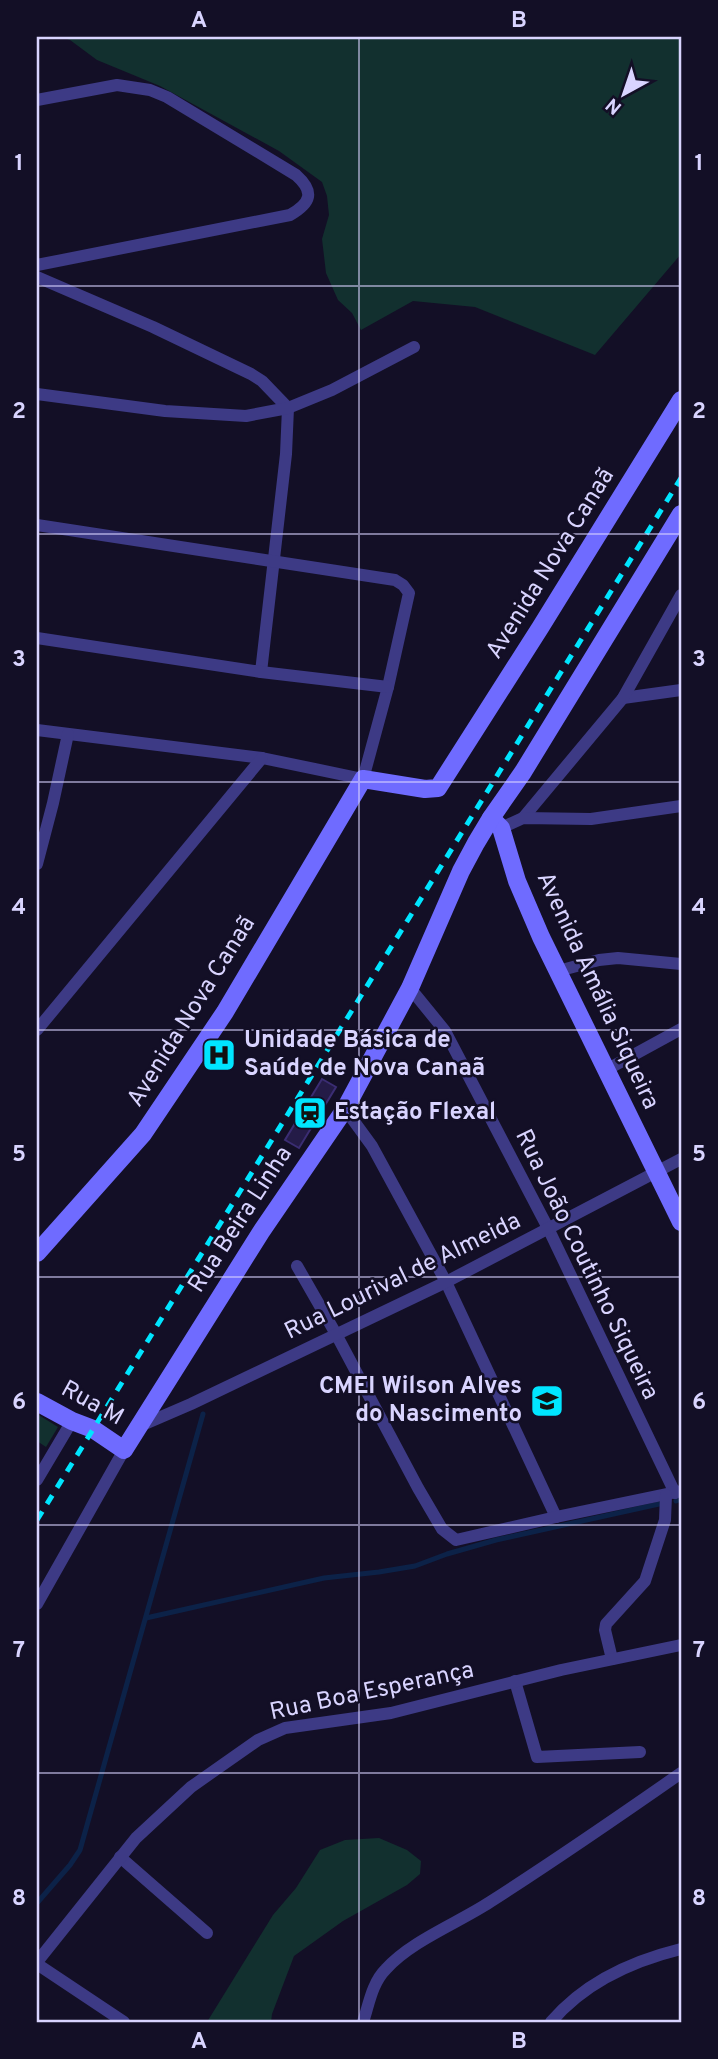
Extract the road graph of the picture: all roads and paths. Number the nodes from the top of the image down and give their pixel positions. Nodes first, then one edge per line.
1 (37, 100) edge
2 (37, 265) edge
3 (37, 277) edge
4 (414, 347) dead end
5 (37, 394) edge
6 (681, 400) edge
7 (288, 408) junction
8 (681, 514) edge
9 (37, 525) edge
10 (273, 561) junction
11 (681, 595) edge
12 (37, 638) edge
13 (261, 672) junction
14 (388, 687) junction
15 (681, 690) edge
16 (623, 698) junction
17 (37, 730) edge
18 (68, 734) junction
19 (262, 758) junction
20 (363, 779) junction
21 (681, 806) edge
22 (523, 818) junction
23 (496, 823) junction
24 (37, 864) edge
25 (681, 964) edge
26 (558, 971) junction
27 (410, 988) junction
28 (681, 1028) edge
29 (37, 1030) edge
30 (606, 1070) junction
31 (345, 1109) junction
32 (681, 1159) edge
33 (657, 1172) junction
34 (681, 1222) edge
35 (548, 1228) junction
36 (37, 1253) edge
37 (297, 1266) dead end
38 (446, 1282) junction
39 (336, 1334) junction
40 (37, 1402) edge
41 (72, 1421) junction
42 (140, 1426) junction
43 (124, 1450) junction
44 (37, 1480) edge
45 (674, 1493) edge
46 (556, 1517) junction
47 (37, 1604) edge
48 (681, 1645) edge
49 (612, 1659) junction
50 (515, 1681) junction
51 (640, 1752) dead end
52 (681, 1773) edge
53 (120, 1857) junction
54 (207, 1933) dead end
55 (681, 1949) edge
56 (37, 1963) edge
57 (124, 2022) edge
58 (363, 2022) edge
59 (551, 2022) edge

1 - 2 street
3 - 7 street
4 - 7 street
5 - 7 street
6 - 20 street, Avenida Nova Canaã
7 - 10 street
8 - 23 street, Rua Beira Linha
9 - 10 street
10 - 13 street
10 - 14 street
11 - 16 street
12 - 13 street
13 - 14 street
14 - 20 street
15 - 16 street
16 - 22 street
17 - 18 street
18 - 19 street
18 - 24 street
19 - 20 street
19 - 29 street
20 - 36 street, Avenida Nova Canaã
21 - 22 street
22 - 23 street
23 - 26 street, Avenida Amália Siqueira
23 - 27 street, Rua Beira Linha
25 - 26 street
26 - 30 street, Avenida Amália Siqueira
27 - 31 street, Rua Beira Linha
27 - 35 street, Rua João Coutinho Siqueira
28 - 30 street
30 - 33 street, Avenida Amália Siqueira
31 - 38 street
31 - 42 street, Rua Beira Linha
32 - 33 street, Rua Lourival de Almeida
33 - 34 street, Avenida Amália Siqueira
33 - 35 street, Rua Lourival de Almeida
35 - 38 street, Rua Lourival de Almeida
35 - 45 street, Rua João Coutinho Siqueira
37 - 39 street
38 - 39 street, Rua Lourival de Almeida
38 - 46 street
39 - 42 street, Rua Lourival de Almeida
39 - 46 street
40 - 41 street, Rua M
41 - 43 street, Rua M
41 - 44 street
42 - 43 street, Rua Beira Linha
43 - 47 street, Rua Beira Linha
45 - 46 street
45 - 49 street
48 - 49 street, Rua Boa Esperança
49 - 50 street, Rua Boa Esperança
50 - 51 street
50 - 53 street, Rua Boa Esperança
52 - 58 street
53 - 54 street
53 - 56 street, Rua Boa Esperança
55 - 59 street
56 - 57 street

